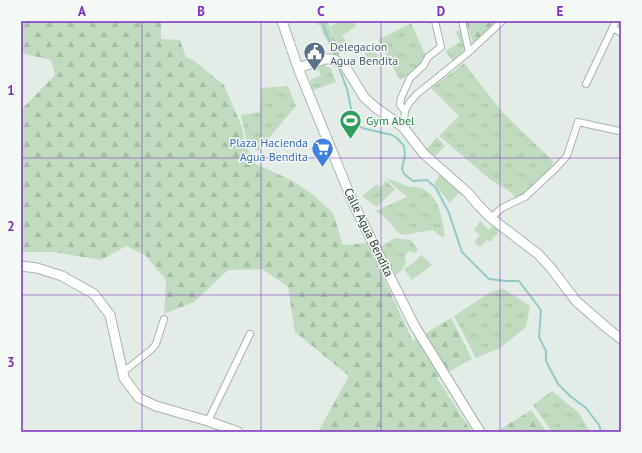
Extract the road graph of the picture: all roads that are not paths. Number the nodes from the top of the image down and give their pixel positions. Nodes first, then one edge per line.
1 (282, 21) edge
2 (435, 21) edge
3 (462, 21) edge
4 (502, 21) edge
5 (616, 21) edge
6 (613, 28) junction
7 (621, 32) edge
8 (469, 52) junction
9 (298, 68) junction
10 (586, 84) dead end
11 (405, 111) junction
12 (403, 127) junction
13 (619, 131) dead end
14 (491, 218) junction
15 (21, 266) edge
16 (164, 319) dead end
17 (250, 334) dead end
18 (621, 338) edge
19 (122, 373) junction
20 (208, 421) junction
21 (238, 432) edge
22 (480, 432) edge

1 - 9 main road, Calle Agua Bendita
2 - 11 street
3 - 8 street
4 - 8 street
5 - 6 street
6 - 7 street
6 - 10 street
8 - 11 street
9 - 12 main road
9 - 22 main road, Calle Agua Bendita
11 - 12 street
12 - 14 main road
13 - 14 street
14 - 18 main road
15 - 19 main road
16 - 19 street
17 - 20 street
19 - 20 main road
20 - 21 main road

